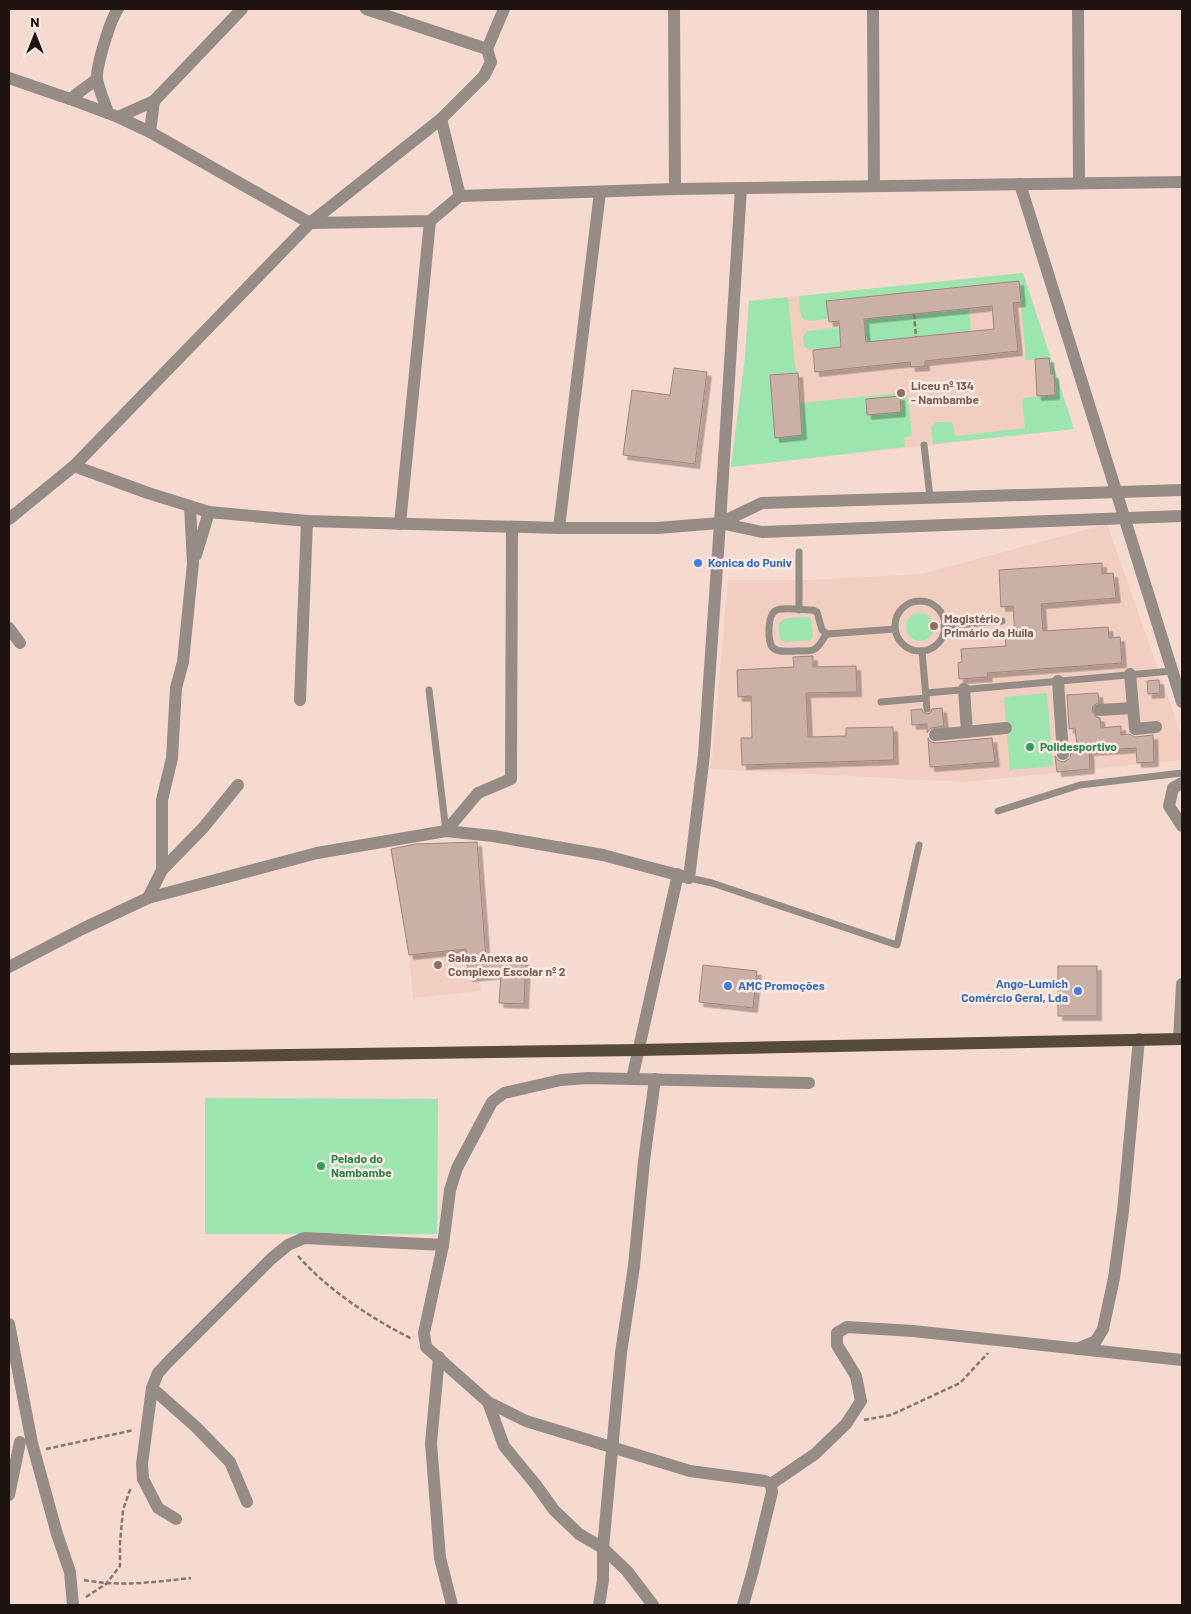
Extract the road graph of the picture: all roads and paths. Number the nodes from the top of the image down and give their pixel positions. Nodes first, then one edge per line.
1 (118, 9) edge
2 (242, 9) edge
3 (366, 9) edge
4 (504, 9) edge
5 (674, 9) edge
6 (873, 9) edge
7 (1078, 9) edge
8 (487, 49) junction
9 (9, 78) edge
10 (97, 79) junction
11 (70, 99) junction
12 (154, 101) junction
13 (113, 115) junction
14 (441, 119) junction
15 (150, 132) junction
16 (1182, 182) edge
17 (1079, 183) junction
18 (1020, 184) junction
19 (874, 186) junction
20 (741, 188) junction
21 (674, 189) junction
22 (600, 192) junction
23 (460, 196) junction
24 (430, 221) junction
25 (310, 222) junction
26 (914, 314) dead end
27 (916, 337) dead end
28 (924, 445) dead end
29 (74, 466) junction
30 (1182, 490) edge
31 (1116, 492) junction
32 (930, 497) junction
33 (190, 506) junction
34 (209, 512) junction
35 (1182, 516) edge
36 (1124, 518) junction
37 (9, 519) edge
38 (307, 521) junction
39 (720, 522) junction
40 (400, 524) junction
41 (512, 527) junction
42 (559, 528) junction
43 (800, 552) dead end
44 (193, 563) junction
45 (799, 610) junction
46 (1002, 621) dead end
47 (944, 626) junction
48 (9, 628) edge
49 (895, 629) junction
50 (827, 634) junction
51 (20, 643) dead end
52 (922, 651) junction
53 (1172, 671) junction
54 (1130, 674) junction
55 (1058, 681) junction
56 (964, 689) junction
57 (429, 690) dead end
58 (926, 696) junction
59 (300, 700) dead end
60 (881, 702) dead end
61 (1182, 702) edge
62 (1133, 708) junction
63 (927, 709) dead end
64 (1100, 710) dead end
65 (1156, 727) dead end
66 (1006, 728) dead end
67 (967, 732) junction
68 (935, 735) dead end
69 (1063, 754) dead end
70 (1182, 773) edge
71 (1182, 783) edge
72 (238, 785) dead end
73 (998, 811) dead end
74 (1182, 826) edge
75 (446, 831) junction
76 (919, 844) dead end
77 (162, 870) junction
78 (684, 876) junction
79 (148, 898) junction
80 (9, 967) edge
81 (1182, 984) edge
82 (1139, 1039) junction
83 (1181, 1039) edge
84 (638, 1050) junction
85 (9, 1059) edge
86 (632, 1079) junction
87 (655, 1079) junction
88 (810, 1083) dead end
89 (443, 1244) junction
90 (288, 1245) junction
91 (9, 1324) edge
92 (1000, 1340) junction
93 (426, 1347) junction
94 (1077, 1349) junction
95 (439, 1357) junction
96 (1182, 1360) edge
97 (152, 1388) junction
98 (488, 1402) junction
99 (846, 1424) junction
100 (147, 1427) junction
101 (24, 1444) edge
102 (613, 1448) junction
103 (143, 1479) junction
104 (771, 1484) junction
105 (9, 1494) edge
106 (247, 1502) dead end
107 (176, 1519) dead end
108 (603, 1548) junction
109 (70, 1572) junction
110 (191, 1578) dead end
111 (106, 1584) junction
112 (73, 1604) edge
113 (452, 1605) edge
114 (599, 1605) edge
115 (653, 1605) edge
116 (743, 1605) edge

1 - 10 street
2 - 12 street
3 - 8 street
4 - 8 street
5 - 21 street
6 - 19 street
7 - 17 street
8 - 14 street
9 - 11 street
10 - 11 street
10 - 13 street
11 - 13 street
12 - 13 street
12 - 15 street
13 - 15 street
14 - 23 street
14 - 25 street
15 - 25 street
16 - 17 street
17 - 18 street
18 - 19 street
18 - 31 street
19 - 20 street
20 - 21 street
20 - 39 street
21 - 22 street
22 - 23 street
22 - 42 street
23 - 24 street
24 - 25 street
24 - 40 street
25 - 29 street
26 - 27 path
28 - 32 lane
29 - 33 street
29 - 37 street
30 - 31 street
31 - 32 street
31 - 36 street
32 - 39 street
33 - 34 street
33 - 44 street
34 - 38 street
34 - 44 street
35 - 36 street
36 - 39 street
36 - 53 street
38 - 40 street
38 - 59 street
39 - 42 street
39 - 78 street
40 - 41 street
41 - 42 street
41 - 75 street
43 - 45 lane
44 - 77 street
45 - 50 lane
45 - 50 lane
46 - 47 lane
47 - 49 lane
47 - 52 lane
48 - 51 street
49 - 50 lane
49 - 52 lane
52 - 58 lane
53 - 54 lane
53 - 61 street
54 - 55 lane
54 - 62 street
55 - 56 lane
55 - 69 street
56 - 58 lane
56 - 67 street
57 - 75 lane
58 - 60 lane
58 - 63 lane
62 - 64 street
62 - 65 street
66 - 67 street
67 - 68 street
70 - 73 lane
71 - 74 street
72 - 77 street
75 - 78 street
75 - 79 street
76 - 78 lane
77 - 79 street
78 - 84 street
79 - 80 street
81 - 83 street
82 - 83 main road
82 - 84 main road
82 - 94 street
84 - 85 main road
84 - 86 street
86 - 87 street
86 - 89 street
87 - 88 street
87 - 102 street
89 - 90 street
89 - 93 street
90 - 93 path
90 - 97 street
91 - 101 street
92 - 94 street
92 - 99 path
92 - 99 street
93 - 95 street
94 - 96 street
95 - 98 street
95 - 113 street
97 - 100 street
97 - 106 street
98 - 102 street
98 - 108 street
99 - 104 street
100 - 101 path
100 - 103 street
101 - 105 street
101 - 109 street
102 - 104 street
102 - 108 street
103 - 107 street
103 - 111 path
104 - 116 street
108 - 114 street
108 - 115 street
109 - 111 path
109 - 112 street
110 - 111 path
111 - 112 path

